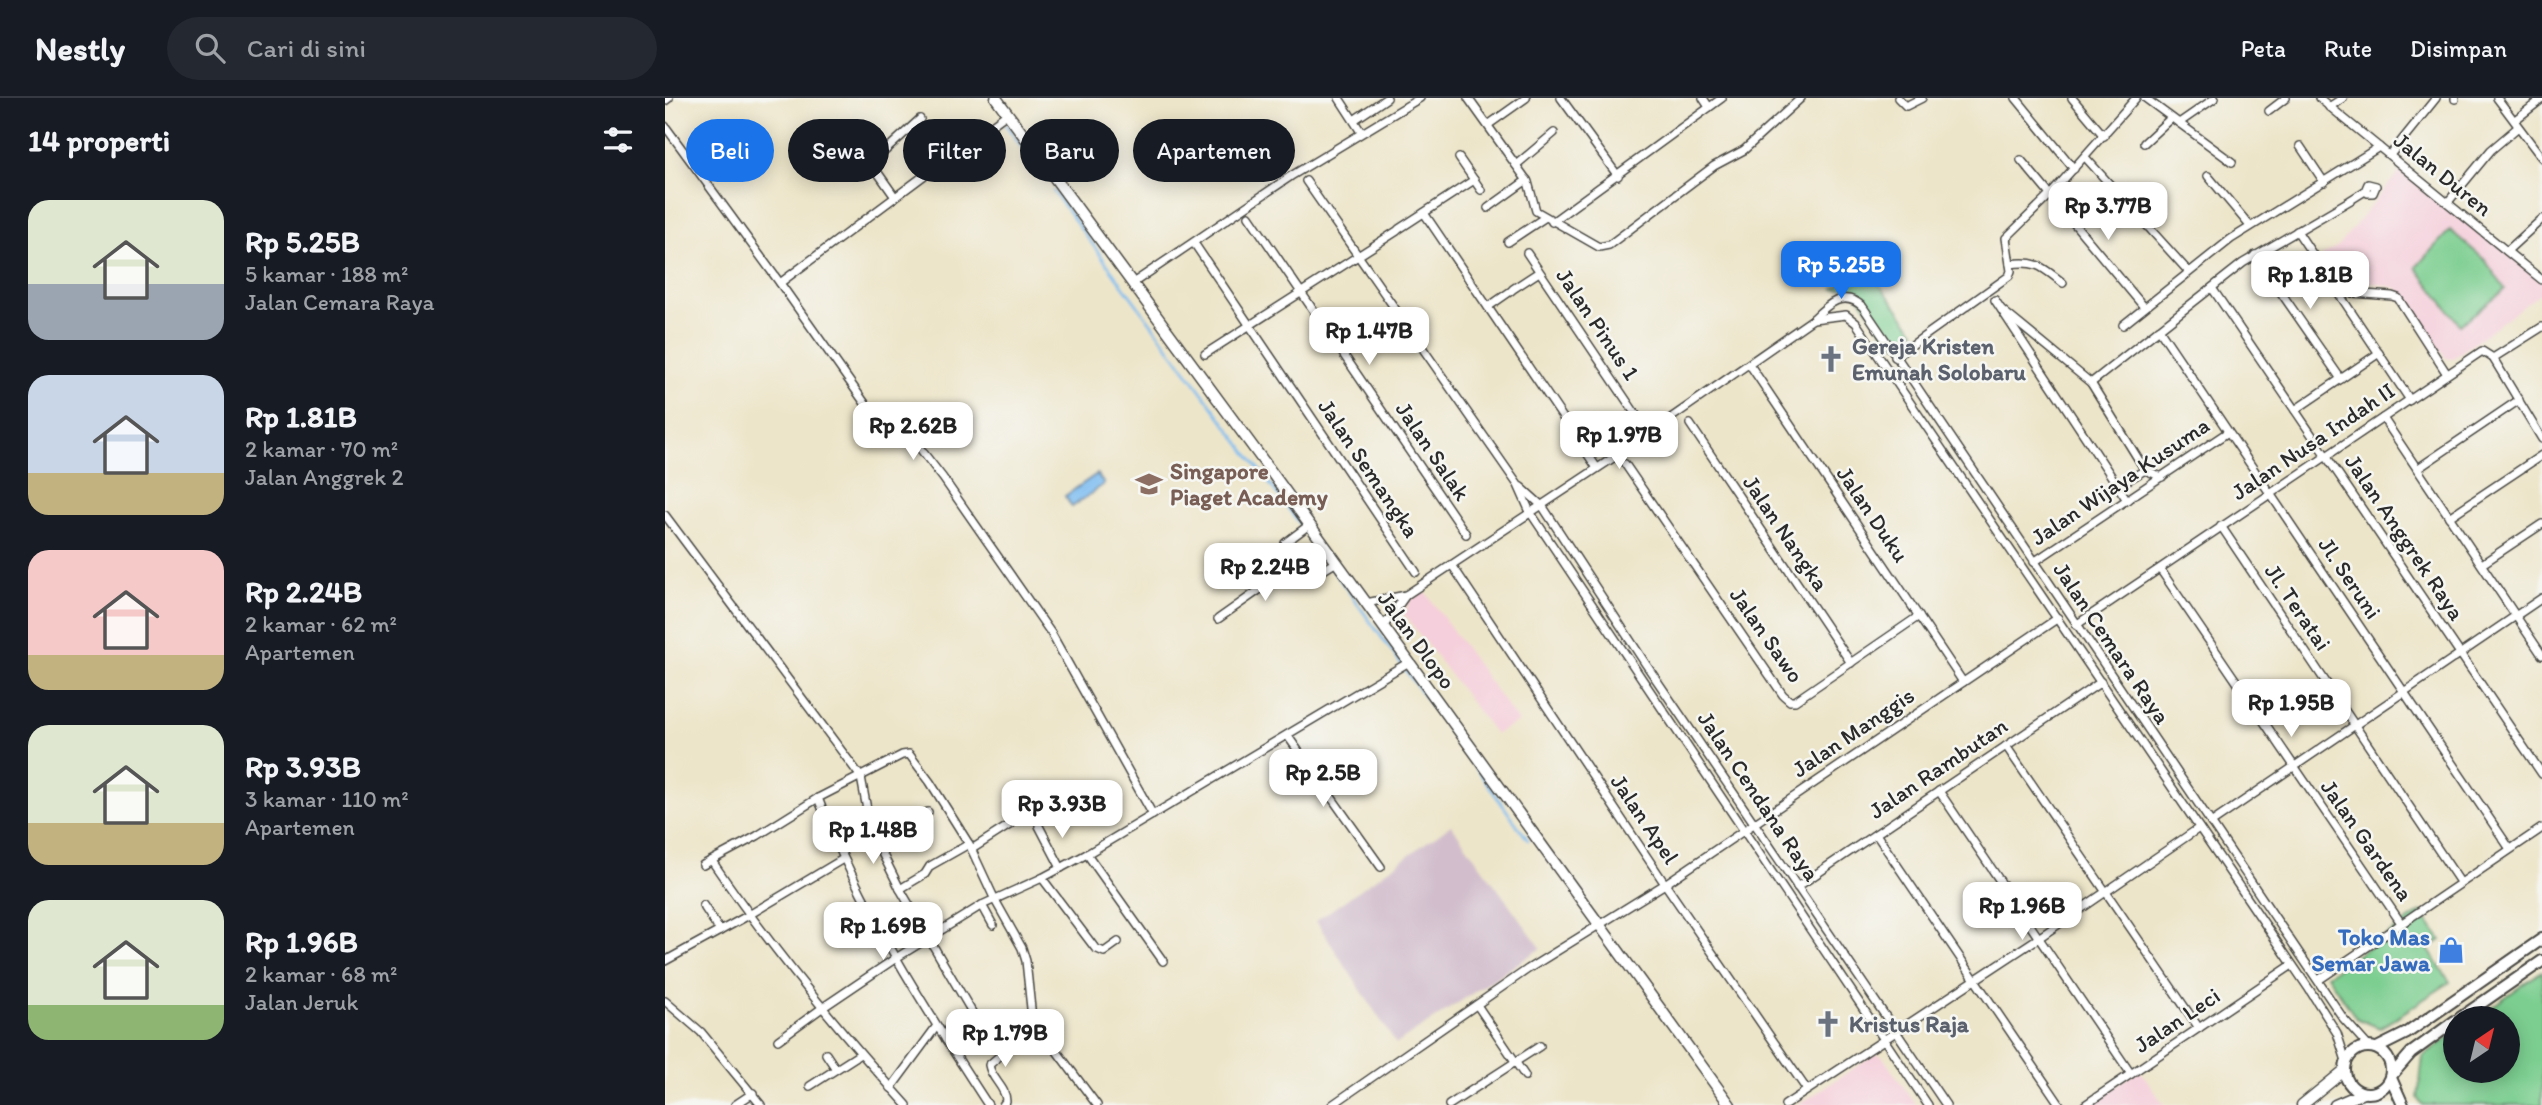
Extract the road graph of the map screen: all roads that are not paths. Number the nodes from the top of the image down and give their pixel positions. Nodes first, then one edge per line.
1 (669, 98) edge
2 (996, 98) edge
3 (1339, 98) edge
4 (1387, 98) edge
5 (1420, 98) edge
6 (1468, 98) edge
7 (1526, 98) edge
8 (1561, 98) edge
9 (1703, 98) edge
10 (1722, 98) edge
11 (1801, 98) edge
12 (1898, 98) edge
13 (1922, 98) edge
14 (2016, 98) edge
15 (2072, 98) edge
16 (2136, 98) edge
17 (2145, 98) edge
18 (2215, 98) edge
19 (2286, 98) edge
20 (2319, 98) edge
21 (2343, 98) edge
22 (2435, 98) edge
23 (2497, 98) edge
24 (2542, 99) edge
25 (665, 101) edge
26 (1709, 107) junction
27 (2329, 107) junction
28 (2269, 111) dead end
29 (1004, 115) junction
30 (2171, 118) junction
31 (1354, 120) junction
32 (2179, 123) junction
33 (2516, 124) junction
34 (1488, 125) junction
35 (665, 126) edge
36 (1361, 132) junction
37 (1554, 133) dead end
38 (903, 134) edge
39 (2104, 136) junction
40 (2144, 143) dead end
41 (2300, 146) dead end
42 (2379, 147) junction
43 (2390, 155) junction
44 (2085, 157) junction
45 (1459, 158) dead end
46 (2542, 158) edge
47 (2021, 160) dead end
48 (2232, 162) dead end
49 (1516, 165) junction
50 (2074, 169) junction
51 (1618, 176) junction
52 (2208, 176) dead end
53 (1473, 180) junction
54 (1527, 180) junction
55 (1306, 181) dead end
56 (2324, 182) junction
57 (1481, 190) dead end
58 (2365, 191) dead end
59 (2050, 195) junction
60 (895, 197) junction
61 (2448, 202) junction
62 (1488, 208) dead end
63 (1424, 213) junction
64 (1249, 216) dead end
65 (2542, 219) edge
66 (1548, 220) junction
67 (2251, 226) junction
68 (2297, 231) junction
69 (1508, 242) dead end
70 (1196, 246) dead end
71 (2507, 251) junction
72 (1527, 253) dead end
73 (1359, 255) junction
74 (2255, 255) junction
75 (2010, 264) junction
76 (2189, 271) junction
77 (1539, 272) junction
78 (2542, 280) edge
79 (780, 283) junction
80 (1133, 283) junction
81 (2063, 283) dead end
82 (2212, 288) junction
83 (1301, 291) junction
84 (2338, 292) junction
85 (1995, 300) dead end
86 (1488, 307) junction
87 (2144, 307) junction
88 (2002, 310) junction
89 (1813, 318) junction
90 (2123, 325) dead end
91 (1250, 327) junction
92 (2542, 327) edge
93 (2159, 329) junction
94 (1889, 347) junction
95 (1205, 354) dead end
96 (1878, 354) junction
97 (2379, 354) junction
98 (1895, 356) junction
99 (2493, 358) junction
100 (1752, 368) dead end
101 (2447, 374) junction
102 (2341, 379) junction
103 (2091, 383) junction
104 (2410, 400) junction
105 (2519, 400) junction
106 (2295, 410) junction
107 (2383, 418) junction
108 (1690, 425) dead end
109 (2228, 432) junction
110 (1649, 434) junction
111 (2542, 439) edge
112 (2542, 454) edge
113 (2326, 455) junction
114 (1625, 464) dead end
115 (1597, 468) junction
116 (2417, 469) junction
117 (2145, 470) junction
118 (2162, 477) junction
119 (1518, 485) junction
120 (2118, 486) junction
121 (2270, 494) junction
122 (2127, 500) junction
123 (1542, 506) junction
124 (2000, 511) junction
125 (1531, 514) junction
126 (665, 516) edge
127 (2449, 516) junction
128 (1990, 517) junction
129 (2542, 524) edge
130 (2221, 526) junction
131 (1305, 528) junction
132 (1466, 534) dead end
133 (2034, 562) junction
134 (1296, 564) junction
135 (2481, 564) junction
136 (1331, 566) junction
137 (1454, 568) dead end
138 (2160, 569) junction
139 (1416, 572) dead end
140 (1406, 594) junction
141 (2542, 598) edge
142 (1366, 603) junction
143 (2515, 616) junction
144 (1919, 617) junction
145 (2057, 618) junction
146 (1218, 619) dead end
147 (2076, 625) junction
148 (1383, 626) junction
149 (2459, 652) junction
150 (2542, 655) edge
151 (1645, 663) junction
152 (1851, 663) junction
153 (1405, 665) junction
154 (1636, 669) junction
155 (1963, 682) junction
156 (2101, 682) junction
157 (2403, 691) junction
158 (2135, 710) junction
159 (2125, 718) junction
160 (2354, 724) junction
161 (1287, 736) junction
162 (2006, 746) junction
163 (2292, 766) junction
164 (2542, 774) edge
165 (861, 778) junction
166 (1939, 791) junction
167 (818, 798) junction
168 (928, 813) dead end
169 (1153, 815) junction
170 (1753, 822) junction
171 (2211, 823) junction
172 (1011, 824) dead end
173 (1039, 826) dead end
174 (2199, 828) junction
175 (2542, 828) edge
176 (1743, 830) junction
177 (871, 831) junction
178 (1876, 834) junction
179 (877, 840) junction
180 (970, 846) junction
181 (838, 847) junction
182 (2510, 849) junction
183 (1087, 854) junction
184 (843, 859) junction
185 (712, 861) junction
186 (703, 865) dead end
187 (1381, 867) dead end
188 (1061, 868) junction
189 (1042, 878) junction
190 (2460, 882) junction
191 (1665, 884) junction
192 (1797, 887) junction
193 (900, 889) junction
194 (2107, 892) junction
195 (995, 900) junction
196 (703, 905) dead end
197 (982, 905) junction
198 (749, 915) junction
199 (2400, 923) junction
200 (1599, 924) junction
201 (993, 925) dead end
202 (720, 931) junction
203 (929, 939) junction
204 (2037, 939) junction
205 (2542, 939) edge
206 (1118, 942) dead end
207 (896, 958) junction
208 (665, 961) edge
209 (1163, 961) dead end
210 (2542, 961) edge
211 (2290, 967) dead end
212 (2320, 979) dead end
213 (1975, 980) junction
214 (2460, 995) junction
215 (665, 1001) edge
216 (1477, 1005) junction
217 (2468, 1006) edge
218 (2478, 1006) edge
219 (822, 1008) junction
220 (976, 1019) junction
221 (1035, 1021) junction
222 (936, 1027) junction
223 (2199, 1028) junction
224 (2443, 1030) edge
225 (1896, 1032) junction
226 (778, 1040) dead end
227 (946, 1040) junction
228 (1883, 1041) junction
229 (1540, 1046) dead end
230 (2373, 1047) junction
231 (826, 1054) dead end
232 (860, 1054) junction
233 (1516, 1062) junction
234 (2346, 1066) junction
235 (837, 1069) junction
236 (2131, 1074) junction
237 (1525, 1076) dead end
238 (2391, 1077) junction
239 (810, 1086) dead end
240 (891, 1088) junction
241 (1807, 1090) junction
242 (753, 1093) junction
243 (2365, 1094) junction
244 (735, 1105) edge
245 (761, 1105) edge
246 (907, 1105) edge
247 (988, 1105) edge
248 (1003, 1105) edge
249 (1097, 1105) edge
250 (1332, 1105) edge
251 (1449, 1105) edge
252 (1730, 1105) edge
253 (1785, 1105) edge
254 (1928, 1105) edge
255 (1945, 1105) edge
256 (2060, 1105) edge
257 (2085, 1105) edge
258 (2302, 1105) edge
259 (2335, 1105) edge
260 (2377, 1105) edge
261 (2403, 1105) edge

1 - 25 street
2 - 29 street, Jalan Dlopo
3 - 31 street
4 - 31 street
5 - 36 street
6 - 34 street
7 - 34 street
8 - 51 street
9 - 26 street
10 - 26 street
11 - 66 street
12 - 13 street
14 - 50 street
15 - 39 street
16 - 39 street
17 - 30 street
18 - 32 street
19 - 28 street
20 - 27 street, Jalan Duren
21 - 27 street
22 - 43 street
23 - 33 street
24 - 33 street
26 - 51 street
27 - 42 street, Jalan Duren
29 - 60 street
29 - 80 street, Jalan Dlopo
30 - 32 street
30 - 40 street
31 - 36 street
32 - 48 street
33 - 46 street
33 - 61 street
34 - 49 street
35 - 79 street
36 - 80 street
37 - 49 street
38 - 60 street
39 - 44 street
41 - 56 street
42 - 43 street, Jalan Duren
42 - 56 street
43 - 61 street, Jalan Duren
44 - 50 street
44 - 76 street
45 - 53 street
47 - 59 street
49 - 54 street
50 - 59 street
51 - 66 street
52 - 67 street
53 - 57 street
53 - 63 street
54 - 62 street
54 - 66 street
55 - 73 street, Jalan Cendana Raya
56 - 67 street
58 - 68 street
59 - 75 street
59 - 87 street
60 - 79 street
61 - 71 street, Jalan Duren
63 - 73 street
63 - 86 street
64 - 83 street, Jalan Salak
65 - 71 street
66 - 69 street
67 - 76 street
68 - 74 street
68 - 84 street
70 - 91 street, Jalan Semangka
71 - 78 street, Jalan Duren
72 - 77 street, Jalan Pinus 1
73 - 83 street
73 - 119 street, Jalan Cendana Raya
74 - 82 street
74 - 102 street
75 - 81 street
75 - 98 street
76 - 87 street
77 - 86 street, Jalan Pinus 1
77 - 110 street, Jalan Pinus 1
79 - 169 street
80 - 131 street, Jalan Dlopo
82 - 93 street
82 - 106 street, Jalan Anggrek Raya
83 - 91 street
83 - 132 street, Jalan Salak
84 - 97 street
84 - 101 street
85 - 88 street
86 - 115 street
87 - 90 street
88 - 103 street
88 - 120 street
89 - 94 street, Jalan Cemara Raya
89 - 96 street, Jalan Cemara Raya
89 - 110 street, Jalan Cemara Raya
91 - 95 street
91 - 139 street, Jalan Semangka
92 - 99 street
93 - 103 street
93 - 109 street, Jl. Seruni
94 - 96 street
94 - 98 street, Jalan Cemara Raya
96 - 128 street, Jalan Cemara Raya
97 - 102 street
97 - 104 street
98 - 124 street, Jalan Cemara Raya
99 - 101 street, Jalan Nusa Indah II
99 - 105 street
100 - 144 street, Jalan Duku
101 - 104 street, Jalan Nusa Indah II
102 - 106 street
103 - 117 street
104 - 107 street, Jalan Nusa Indah II
105 - 111 street
105 - 116 street
106 - 113 street, Jalan Anggrek Raya
107 - 113 street, Jalan Nusa Indah II
107 - 116 street
108 - 152 street, Jalan Nangka
109 - 118 street, Jalan Wijaya Kusuma
109 - 121 street, Jl. Seruni
110 - 115 street, Jalan Cemara Raya
112 - 127 street
113 - 121 street, Jalan Nusa Indah II
113 - 149 street, Jalan Anggrek Raya
114 - 152 street, Jalan Sawo
115 - 123 street, Jalan Cemara Raya
116 - 127 street
117 - 118 street
117 - 120 street
118 - 122 street, Jalan Wijaya Kusuma
119 - 123 street, Jalan Cendana Raya
119 - 125 street, Jalan Cendana Raya
120 - 122 street
121 - 130 street, Jalan Nusa Indah II
121 - 157 street, Jl. Seruni
122 - 133 street, Jalan Wijaya Kusuma
123 - 125 street, Jalan Cemara Raya
123 - 151 street, Jalan Cendana Raya
124 - 128 street
124 - 133 street, Jalan Cemara Raya
125 - 140 street, Jalan Cemara Raya
125 - 154 street, Jalan Cendana Raya
126 - 165 street
127 - 135 street
128 - 145 street, Jalan Cemara Raya
129 - 135 street
130 - 138 street, Jalan Nusa Indah II
130 - 160 street, Jl. Teratai
131 - 134 street
131 - 136 street, Jalan Dlopo
133 - 147 street, Jalan Cemara Raya
134 - 136 street
134 - 146 street
135 - 143 street
136 - 142 street, Jalan Dlopo
137 - 191 street, Jalan Apel
138 - 147 street, Jalan Nusa Indah II
138 - 163 street, Jalan Gardena
140 - 142 street
140 - 148 street
141 - 143 street
142 - 148 street, Jalan Dlopo
143 - 149 street
143 - 150 street
144 - 152 street, Jalan Sawo
144 - 155 street, Jalan Duku
145 - 155 street, Jalan Manggis
145 - 156 street, Jalan Cemara Raya
147 - 158 street, Jalan Cemara Raya
148 - 153 street, Jalan Dlopo
149 - 157 street
149 - 164 street, Jalan Anggrek Raya
151 - 154 street
151 - 170 street, Jalan Cendana Raya
153 - 161 street
153 - 200 street, Jalan Dlopo
154 - 176 street, Jalan Cendana Raya
155 - 170 street, Jalan Manggis
156 - 159 street, Jalan Cemara Raya
156 - 162 street, Jalan Rambutan
157 - 160 street
157 - 182 street, Jl. Seruni
158 - 159 street
158 - 171 street, Jalan Cemara Raya
159 - 174 street, Jalan Cemara Raya
160 - 163 street
160 - 190 street, Jl. Teratai
161 - 169 street
161 - 187 street
162 - 166 street, Jalan Rambutan
162 - 194 street
163 - 171 street
163 - 199 street, Jalan Gardena
165 - 167 street
165 - 177 street
165 - 180 street
166 - 178 street, Jalan Rambutan
166 - 204 street
167 - 181 street
167 - 185 street
168 - 179 street
169 - 183 street
170 - 176 street, Jalan Manggis
170 - 192 street, Jalan Cendana Raya
171 - 230 street, Jalan Cemara Raya
172 - 180 street
173 - 188 street
174 - 194 street
174 - 234 street, Jalan Cemara Raya
175 - 182 street
176 - 191 street, Jalan Manggis
176 - 228 street, Jalan Cendana Raya
177 - 179 street
177 - 181 street
178 - 192 street, Jalan Rambutan
178 - 213 street
179 - 193 street
180 - 193 street
180 - 195 street
181 - 184 street
182 - 190 street
183 - 188 street
183 - 209 street
184 - 198 street
184 - 207 street
185 - 186 street
185 - 198 street
188 - 189 street
189 - 195 street
189 - 206 street
190 - 199 street
191 - 200 street, Jalan Manggis
191 - 241 street, Jalan Apel
192 - 225 street, Jalan Cendana Raya
193 - 203 street
194 - 204 street
194 - 223 street
195 - 197 street
195 - 221 street
196 - 202 street
197 - 201 street
197 - 203 street
198 - 202 street
198 - 219 street
199 - 212 street
200 - 216 street, Jalan Manggis
200 - 252 street, Jalan Dlopo
202 - 208 street
203 - 207 street
203 - 220 street
204 - 213 street
204 - 236 street
205 - 214 main road
207 - 219 street
207 - 222 street
210 - 218 main road
211 - 223 street, Jalan Leci
213 - 225 street
213 - 256 street
214 - 217 main road
214 - 230 main road
215 - 242 street
216 - 233 street
216 - 250 street, Jalan Manggis
219 - 226 street
219 - 232 street
220 - 221 street
220 - 227 street
221 - 248 street
221 - 249 street
222 - 227 street
222 - 240 street
223 - 236 street, Jalan Leci
224 - 238 main road
225 - 228 street
225 - 255 street, Jalan Cendana Raya
227 - 247 street
228 - 241 street
228 - 254 street, Jalan Cendana Raya
229 - 233 street
230 - 234 main road
230 - 238 main road
231 - 235 street
232 - 235 street
232 - 240 street
233 - 237 street
233 - 251 street
234 - 243 main road
234 - 258 street
235 - 239 street
236 - 257 street, Jalan Leci
238 - 243 main road
238 - 261 main road
240 - 246 street
241 - 253 street
242 - 244 street
242 - 245 street
243 - 259 street
243 - 260 main road

